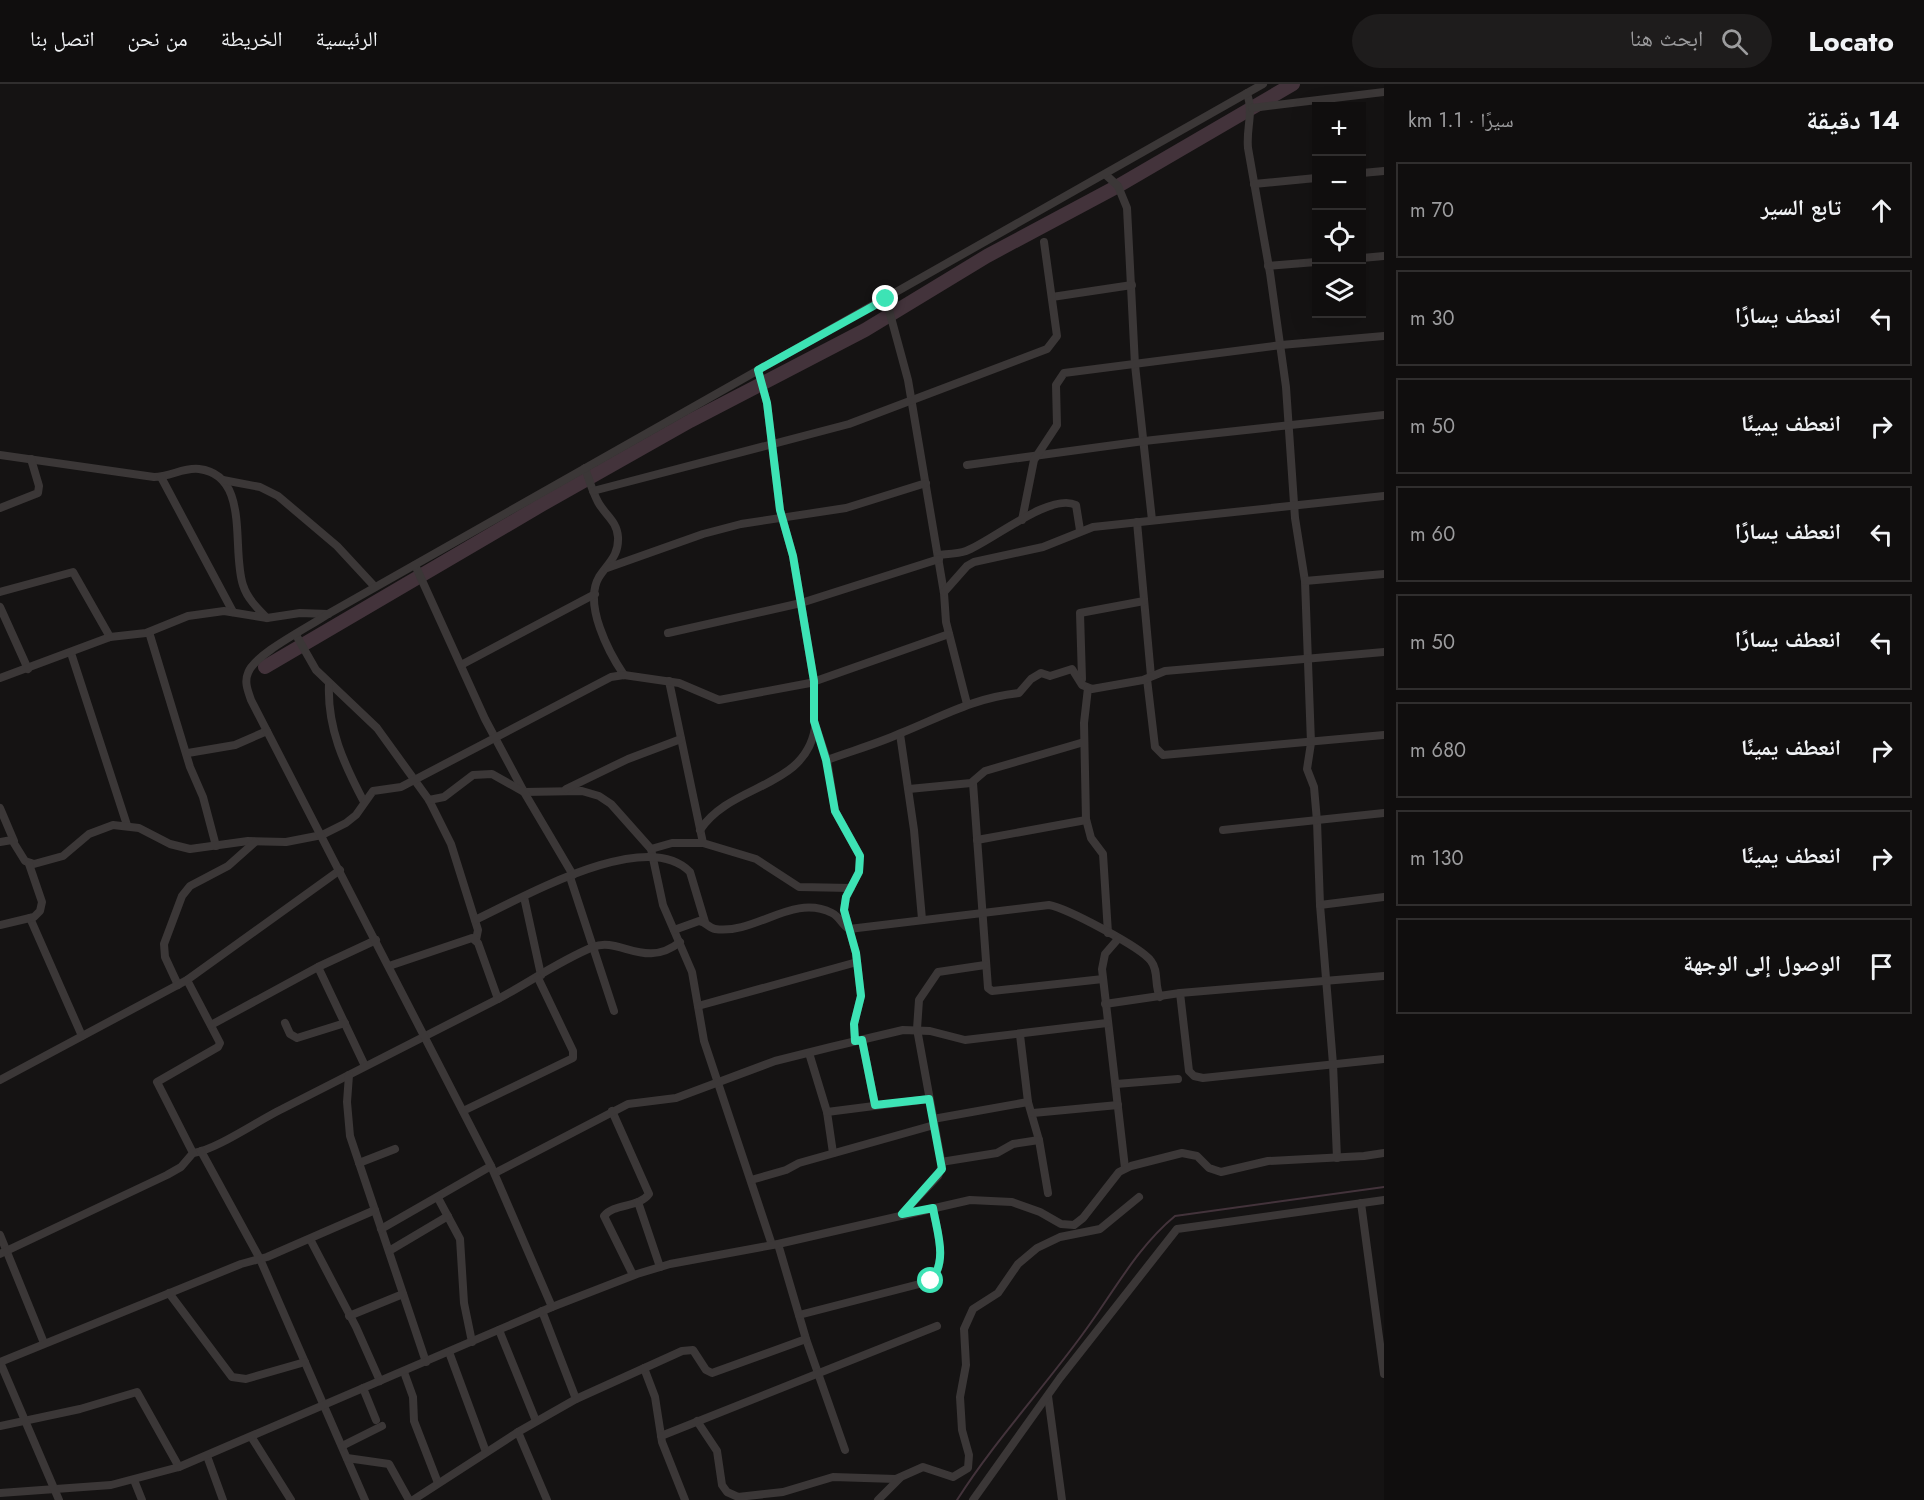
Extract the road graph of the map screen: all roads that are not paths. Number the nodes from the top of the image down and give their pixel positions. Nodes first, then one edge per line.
1 (1263, 84) edge
2 (1247, 93) junction
3 (1384, 93) edge
4 (1252, 108) junction
5 (1384, 171) edge
6 (1366, 173) edge
7 (1106, 175) junction
8 (1312, 178) edge
9 (1254, 184) junction
10 (1044, 242) dead end
11 (1384, 256) edge
12 (1366, 258) edge
13 (1312, 262) edge
14 (1268, 266) junction
15 (1132, 285) junction
16 (1052, 297) junction
17 (886, 299) junction
18 (1384, 336) edge
19 (1281, 345) junction
20 (1135, 365) junction
21 (758, 370) junction
22 (912, 401) junction
23 (1384, 415) edge
24 (1289, 424) junction
25 (1144, 441) junction
26 (772, 445) junction
27 (0, 455) edge
28 (1036, 456) junction
29 (31, 459) junction
30 (967, 465) dead end
31 (585, 468) junction
32 (161, 477) junction
33 (224, 480) junction
34 (926, 483) junction
35 (593, 491) junction
36 (1384, 496) edge
37 (1294, 505) junction
38 (0, 508) edge
39 (782, 519) junction
40 (1022, 520) junction
41 (1152, 520) junction
42 (1137, 522) junction
43 (1080, 530) junction
44 (938, 557) junction
45 (415, 565) junction
46 (607, 568) junction
47 (1384, 574) edge
48 (1305, 581) junction
49 (375, 587) junction
50 (0, 592) edge
51 (944, 592) junction
52 (595, 594) junction
53 (1144, 601) junction
54 (801, 603) junction
55 (0, 607) edge
56 (233, 612) junction
57 (328, 614) junction
58 (267, 618) junction
59 (149, 632) junction
60 (668, 633) dead end
61 (949, 634) junction
62 (296, 635) junction
63 (110, 637) junction
64 (1384, 652) edge
65 (71, 653) junction
66 (1309, 659) junction
67 (461, 665) junction
68 (28, 669) junction
69 (624, 675) junction
70 (0, 678) edge
71 (1149, 678) junction
72 (669, 681) junction
73 (814, 681) junction
74 (329, 684) junction
75 (1085, 687) junction
76 (967, 704) junction
77 (815, 728) junction
78 (267, 731) junction
79 (900, 734) junction
80 (1384, 735) edge
81 (495, 738) junction
82 (681, 739) junction
83 (1084, 742) junction
84 (1311, 743) junction
85 (188, 753) junction
86 (826, 760) junction
87 (413, 780) junction
88 (973, 783) junction
89 (909, 789) junction
90 (524, 792) junction
91 (562, 792) junction
92 (429, 800) junction
93 (364, 802) junction
94 (0, 808) edge
95 (1384, 813) edge
96 (1086, 819) junction
97 (1317, 821) junction
98 (127, 825) junction
99 (700, 830) junction
100 (1223, 830) dead end
101 (322, 835) junction
102 (977, 840) junction
103 (14, 841) junction
104 (0, 842) edge
105 (255, 842) junction
106 (703, 843) junction
107 (216, 846) junction
108 (653, 853) junction
109 (29, 864) junction
110 (340, 870) junction
111 (572, 876) junction
112 (851, 888) junction
113 (525, 897) junction
114 (1384, 897) edge
115 (1320, 905) junction
116 (983, 912) junction
117 (30, 918) junction
118 (922, 919) junction
119 (475, 920) junction
120 (705, 922) junction
121 (0, 925) edge
122 (849, 929) junction
123 (674, 930) junction
124 (1108, 933) junction
125 (1118, 939) junction
126 (376, 940) junction
127 (476, 940) junction
128 (680, 942) junction
129 (593, 947) junction
130 (857, 962) junction
131 (985, 965) junction
132 (389, 966) junction
133 (318, 967) junction
134 (539, 976) junction
135 (1384, 976) edge
136 (1103, 979) junction
137 (187, 980) junction
138 (1325, 981) junction
139 (178, 985) junction
140 (1180, 993) junction
141 (1160, 997) junction
142 (498, 999) junction
143 (1105, 1004) junction
144 (698, 1006) junction
145 (614, 1011) dead end
146 (285, 1023) dead end
147 (345, 1023) junction
148 (1107, 1023) junction
149 (211, 1025) junction
150 (917, 1029) junction
151 (1020, 1035) junction
152 (82, 1036) junction
153 (425, 1037) junction
154 (859, 1040) junction
155 (809, 1053) junction
156 (1384, 1059) edge
157 (1333, 1064) junction
158 (365, 1066) junction
159 (349, 1075) junction
160 (1178, 1078) dead end
161 (0, 1080) edge
162 (719, 1082) junction
163 (1116, 1084) junction
164 (929, 1099) junction
165 (1028, 1101) junction
166 (875, 1105) junction
167 (1118, 1105) junction
168 (463, 1111) junction
169 (612, 1111) junction
170 (827, 1112) junction
171 (1032, 1113) junction
172 (934, 1122) junction
173 (1039, 1140) junction
174 (395, 1149) dead end
175 (197, 1152) junction
176 (833, 1153) junction
177 (1384, 1153) edge
178 (1337, 1158) junction
179 (941, 1162) junction
180 (359, 1163) junction
181 (1125, 1168) junction
182 (493, 1170) junction
183 (751, 1180) junction
184 (1048, 1193) dead end
185 (1139, 1197) dead end
186 (438, 1198) junction
187 (1384, 1200) edge
188 (638, 1202) junction
189 (1361, 1203) junction
190 (933, 1208) junction
191 (375, 1210) junction
192 (902, 1214) junction
193 (448, 1216) junction
194 (1067, 1226) junction
195 (381, 1229) junction
196 (0, 1235) edge
197 (1067, 1236) junction
198 (310, 1239) junction
199 (775, 1245) junction
200 (389, 1251) junction
201 (3, 1253) edge
202 (260, 1259) junction
203 (660, 1267) junction
204 (633, 1275) junction
205 (169, 1293) junction
206 (403, 1294) junction
207 (552, 1306) junction
208 (542, 1311) junction
209 (799, 1315) junction
210 (349, 1316) junction
211 (937, 1326) dead end
212 (499, 1330) junction
213 (806, 1339) junction
214 (472, 1342) junction
215 (44, 1343) junction
216 (449, 1353) junction
217 (305, 1362) junction
218 (426, 1362) junction
219 (644, 1368) junction
220 (404, 1372) junction
221 (818, 1373) junction
222 (1384, 1374) edge
223 (380, 1381) junction
224 (363, 1388) junction
225 (1048, 1396) junction
226 (576, 1399) junction
227 (324, 1406) junction
228 (536, 1421) junction
229 (698, 1421) junction
230 (25, 1423) junction
231 (0, 1426) edge
232 (518, 1432) junction
233 (661, 1436) junction
234 (252, 1438) junction
235 (342, 1446) junction
236 (845, 1450) dead end
237 (486, 1452) junction
238 (207, 1456) junction
239 (347, 1458) junction
240 (179, 1467) junction
241 (900, 1478) junction
242 (134, 1480) junction
243 (438, 1483) junction
244 (54, 1488) junction
245 (0, 1493) edge
246 (59, 1500) edge
247 (142, 1500) edge
248 (223, 1500) edge
249 (291, 1500) edge
250 (365, 1500) edge
251 (411, 1500) edge
252 (547, 1500) edge
253 (685, 1500) edge
254 (878, 1500) edge
255 (973, 1500) edge
256 (1062, 1500) edge

1 - 2 street
2 - 4 street
2 - 7 street
3 - 4 street
4 - 9 street
5 - 6 street
7 - 15 street
7 - 17 street
8 - 9 street
9 - 14 street
10 - 16 street
11 - 12 street
13 - 14 street
14 - 19 street
15 - 16 street
15 - 20 street
16 - 22 street
17 - 21 street
17 - 22 street
18 - 19 street
19 - 20 street
19 - 24 street
20 - 25 street
20 - 28 street
21 - 26 street
21 - 31 street
22 - 26 street
22 - 34 street
23 - 24 street
24 - 25 street
24 - 37 street
25 - 28 street
25 - 41 street
26 - 35 street
26 - 39 street
27 - 29 street
28 - 30 street
28 - 40 street
29 - 32 street
29 - 38 street
31 - 35 street
31 - 45 street
32 - 33 street
32 - 56 street
33 - 49 street
33 - 58 street
34 - 39 street
34 - 44 street
35 - 46 street
36 - 37 street
37 - 41 street
37 - 48 street
39 - 46 street
39 - 54 street
40 - 43 street
40 - 44 street
41 - 42 street
42 - 43 street
42 - 53 street
43 - 51 street
44 - 51 street
44 - 54 street
45 - 49 street
45 - 67 street
46 - 52 street
47 - 48 street
48 - 66 street
49 - 57 street
50 - 63 street
51 - 61 street
52 - 67 street
52 - 69 street
53 - 71 street
53 - 75 street
54 - 60 street
54 - 73 street
55 - 68 street
56 - 58 street
56 - 59 street
57 - 58 street
57 - 62 street
59 - 63 street
59 - 85 street
61 - 73 street
61 - 76 street
62 - 74 street
62 - 78 street
63 - 65 street
64 - 66 street
65 - 68 street
65 - 98 street
66 - 71 street
66 - 84 street
67 - 81 street
68 - 70 street
69 - 72 street
69 - 81 street
71 - 75 street
71 - 84 street
72 - 73 street
72 - 82 street
73 - 77 street
74 - 87 street
74 - 93 street
75 - 76 street
75 - 83 street
76 - 79 street
77 - 86 street
77 - 99 street
78 - 85 street
78 - 101 street
79 - 86 street
79 - 89 street
80 - 84 street
81 - 87 street
81 - 90 street
82 - 91 street
82 - 99 street
83 - 88 street
83 - 96 street
84 - 97 street
85 - 107 street
86 - 112 street
87 - 92 street
87 - 93 street
88 - 89 street
88 - 102 street
89 - 118 street
90 - 91 street
90 - 92 street
90 - 111 street
91 - 108 street
92 - 119 street
93 - 101 street
94 - 103 street
95 - 97 street
96 - 102 street
96 - 124 street
97 - 100 street
97 - 115 street
98 - 107 street
98 - 109 street
99 - 106 street
101 - 105 street
101 - 110 street
102 - 116 street
103 - 104 street
103 - 109 street
105 - 107 street
105 - 139 street
106 - 108 street
106 - 112 street
108 - 111 street
108 - 120 street
108 - 123 street
109 - 117 street
110 - 126 street
110 - 137 street
111 - 113 street
111 - 129 street
112 - 122 street
113 - 119 street
113 - 134 street
114 - 115 street
115 - 138 street
116 - 118 street
116 - 124 street
116 - 131 street
117 - 121 street
117 - 152 street
118 - 122 street
119 - 127 street
120 - 122 street
120 - 123 street
122 - 130 street
123 - 128 street
124 - 125 street
125 - 136 street
125 - 141 street
126 - 132 street
126 - 133 street
127 - 132 street
127 - 142 street
128 - 129 street
128 - 144 street
129 - 134 street
129 - 145 street
130 - 144 street
130 - 154 street
131 - 136 street
131 - 150 street
132 - 153 street
133 - 147 street
133 - 149 street
134 - 142 street
134 - 168 street
135 - 138 street
136 - 143 street
137 - 139 street
137 - 149 street
138 - 140 street
138 - 157 street
139 - 152 street
140 - 141 street
140 - 157 street
141 - 143 street
142 - 153 street
143 - 148 street
144 - 162 street
146 - 147 street
147 - 158 street
148 - 151 street
148 - 163 street
149 - 175 street
150 - 151 street
150 - 154 street
150 - 164 street
151 - 165 street
152 - 161 street
153 - 158 street
153 - 168 street
154 - 155 street
154 - 166 street
155 - 162 street
155 - 170 street
156 - 157 street
157 - 178 street
158 - 159 street
159 - 175 street
159 - 180 street
160 - 163 street
162 - 169 street
162 - 183 street
163 - 167 street
164 - 166 street
164 - 172 street
165 - 171 street
165 - 172 street
166 - 170 street
167 - 171 street
167 - 181 street
168 - 182 street
169 - 182 street
169 - 188 street
170 - 176 street
171 - 173 street
172 - 176 street
172 - 179 street
173 - 179 street
173 - 184 street
174 - 180 street
175 - 201 street
175 - 202 street
176 - 183 street
177 - 178 street
178 - 181 street
179 - 192 street
180 - 191 street
181 - 194 street
182 - 186 street
182 - 207 street
183 - 199 street
185 - 197 street
186 - 193 street
186 - 195 street
187 - 189 street
188 - 203 street
188 - 204 street
189 - 222 street
189 - 225 street
190 - 192 street
190 - 194 street
190 - 209 street
191 - 195 street
191 - 198 street
192 - 199 street
193 - 200 street
193 - 214 street
194 - 197 street
195 - 200 street
196 - 201 street
197 - 241 street
198 - 202 street
198 - 210 street
199 - 203 street
199 - 209 street
200 - 206 street
201 - 215 street
202 - 205 street
202 - 217 street
203 - 204 street
204 - 207 street
205 - 215 street
205 - 217 street
206 - 210 street
206 - 218 street
207 - 208 street
208 - 212 street
208 - 226 street
209 - 213 street
210 - 223 street
211 - 221 street
212 - 214 street
212 - 228 street
213 - 219 street
213 - 221 street
214 - 216 street
215 - 230 street
216 - 218 street
216 - 237 street
217 - 227 street
218 - 220 street
219 - 226 street
219 - 233 street
220 - 223 street
220 - 243 street
221 - 229 street
221 - 236 street
223 - 224 street
224 - 227 street
224 - 235 street
225 - 255 street
225 - 256 street
226 - 228 street
227 - 234 street
227 - 235 street
228 - 232 street
229 - 233 street
229 - 241 street
230 - 231 street
230 - 240 street
230 - 244 street
232 - 237 street
232 - 252 street
233 - 253 street
234 - 238 street
234 - 249 street
235 - 239 street
237 - 243 street
238 - 240 street
238 - 248 street
239 - 250 street
239 - 251 street
240 - 242 street
241 - 254 street
242 - 244 street
242 - 247 street
243 - 251 street
244 - 245 street
244 - 246 street

